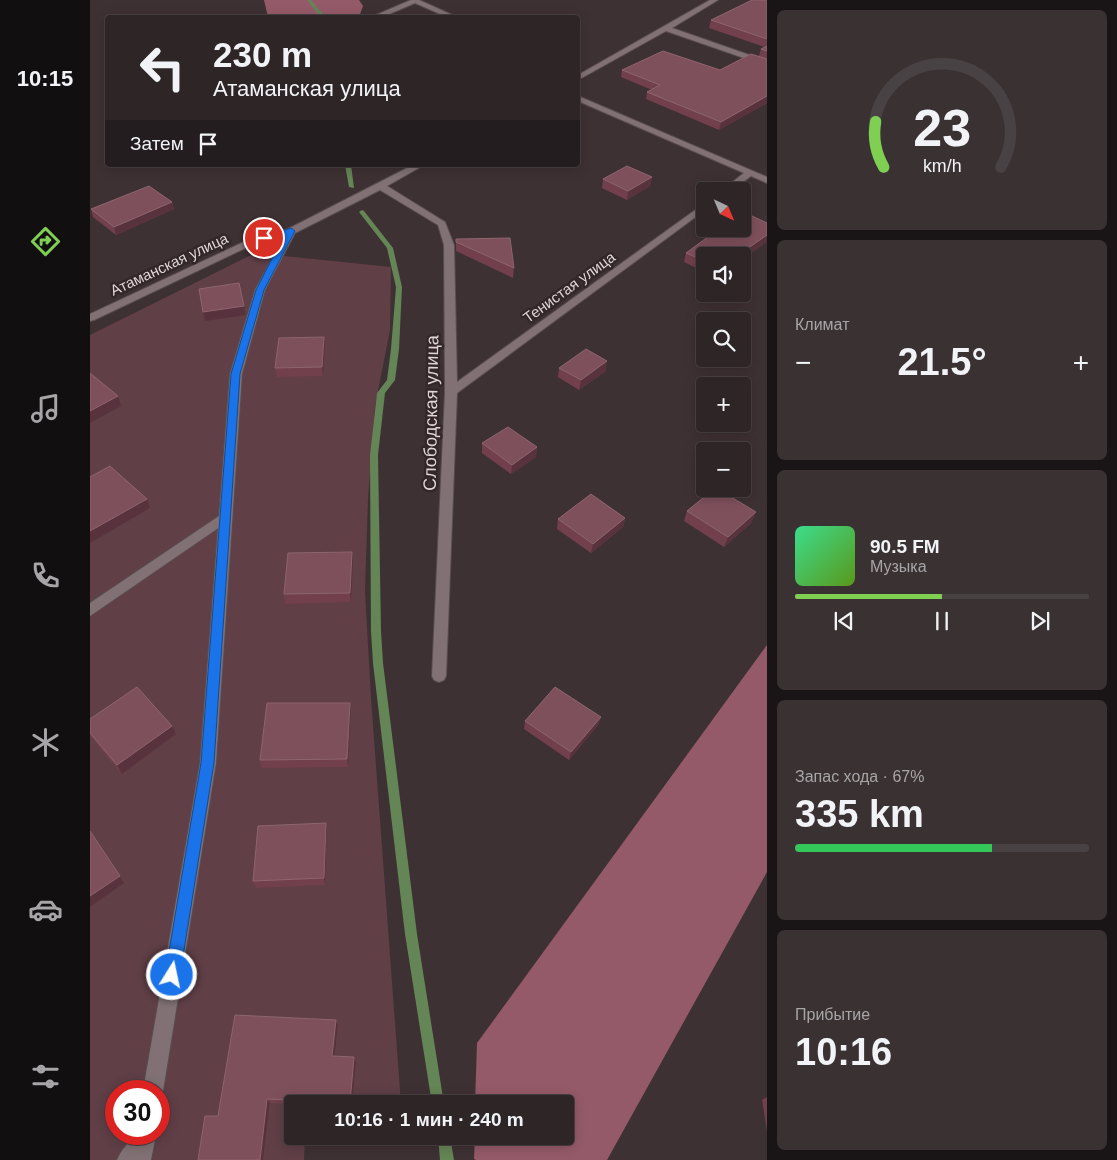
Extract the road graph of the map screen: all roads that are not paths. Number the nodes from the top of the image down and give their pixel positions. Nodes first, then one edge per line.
1 (715, 0) edge
2 (379, 15) edge
3 (449, 15) edge
4 (666, 28) junction
5 (767, 64) edge
6 (580, 77) edge
7 (580, 99) edge
8 (416, 167) edge
9 (750, 172) junction
10 (767, 180) edge
11 (737, 182) edge
12 (380, 186) junction
13 (696, 213) edge
14 (291, 231) junction
15 (90, 318) edge
16 (451, 392) junction
17 (225, 517) junction
18 (90, 610) edge
19 (440, 676) dead end
20 (155, 1080) edge
21 (144, 1146) edge
22 (127, 1160) edge

1 - 4 street
2 - 3 street
4 - 5 street
4 - 6 street
7 - 9 street
8 - 12 street
9 - 10 street
9 - 11 street
12 - 14 street, Атаманская улица
12 - 16 street, Слободская улица
13 - 16 street, Тенистая улица
14 - 15 street, Атаманская улица
14 - 17 street
16 - 19 street, Слободская улица
17 - 18 lane
17 - 20 street
21 - 22 street

